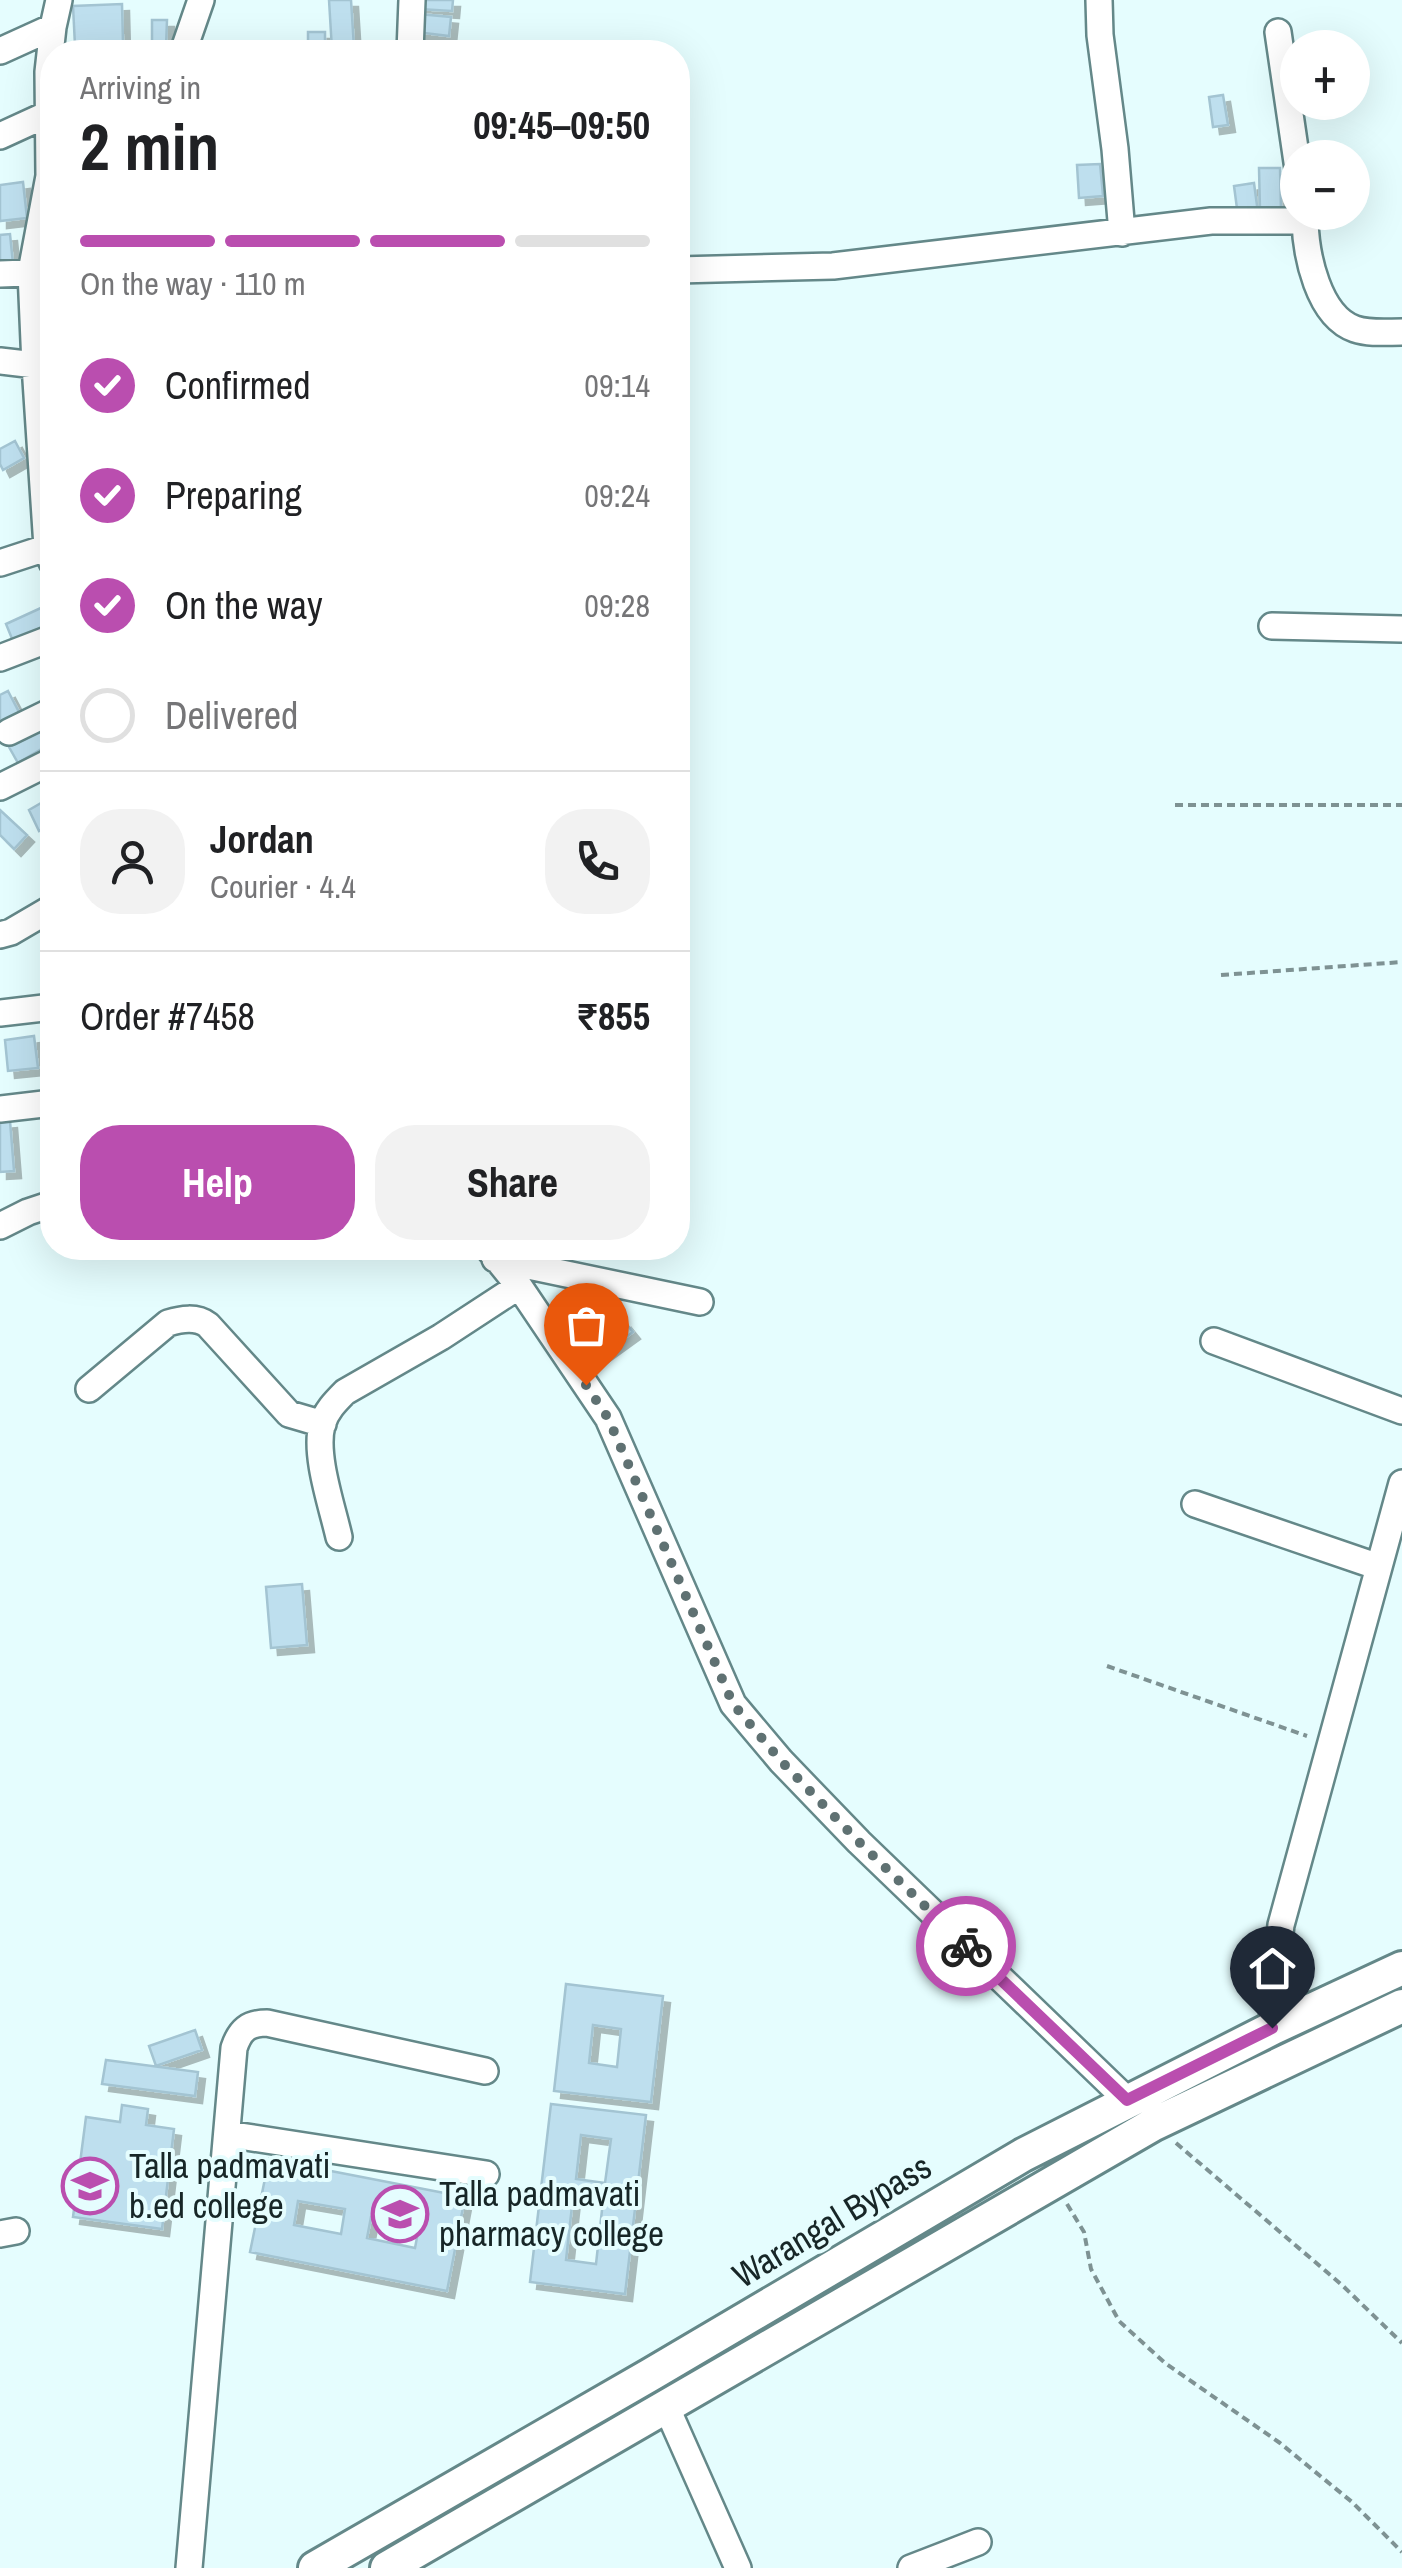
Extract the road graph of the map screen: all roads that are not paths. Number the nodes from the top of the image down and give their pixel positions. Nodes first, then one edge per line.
1 (59, 0) edge
2 (200, 0) edge
3 (412, 0) edge
4 (1099, 0) edge
5 (53, 27) junction
6 (1278, 32) dead end
7 (52, 40) edge
8 (187, 40) edge
9 (410, 40) edge
10 (0, 51) edge
11 (40, 118) edge
12 (0, 136) edge
13 (1294, 140) edge
14 (1280, 218) edge
15 (1305, 230) edge
16 (1122, 233) junction
17 (690, 270) edge
18 (40, 272) edge
19 (0, 274) edge
20 (40, 295) edge
21 (1402, 332) edge
22 (0, 362) edge
23 (34, 365) junction
24 (40, 382) edge
25 (40, 554) edge
26 (0, 562) edge
27 (1272, 626) dead end
28 (1402, 629) edge
29 (40, 643) edge
30 (0, 658) edge
31 (40, 717) edge
32 (10, 732) dead end
33 (40, 767) edge
34 (0, 787) edge
35 (40, 915) edge
36 (0, 935) edge
37 (40, 1008) edge
38 (0, 1013) edge
39 (40, 1103) edge
40 (0, 1108) edge
41 (40, 1208) edge
42 (0, 1226) edge
43 (498, 1260) edge
44 (522, 1260) edge
45 (519, 1286) junction
46 (700, 1302) dead end
47 (1214, 1340) dead end
48 (89, 1390) dead end
49 (1402, 1412) edge
50 (322, 1424) junction
51 (1402, 1483) edge
52 (1195, 1504) dead end
53 (339, 1537) dead end
54 (1379, 1567) junction
55 (1402, 1968) edge
56 (1402, 2006) edge
57 (1272, 2028) junction
58 (484, 2071) dead end
59 (1127, 2100) junction
60 (227, 2134) junction
61 (486, 2174) dead end
62 (666, 2406) junction
63 (978, 2542) dead end
64 (189, 2568) edge
65 (315, 2568) edge
66 (387, 2568) edge
67 (738, 2568) edge
68 (911, 2568) edge

1 - 5 street
2 - 8 street
3 - 9 street
4 - 16 street
5 - 7 street
5 - 10 street
6 - 13 street
11 - 12 street
14 - 16 street
15 - 21 street
16 - 17 street
18 - 19 street
20 - 23 street
22 - 23 street
23 - 24 street
25 - 26 street
27 - 28 street
29 - 30 street
31 - 32 street
33 - 34 street
35 - 36 street
37 - 38 street
39 - 40 street
41 - 42 street
43 - 45 street
44 - 46 street
45 - 50 street
45 - 59 street
47 - 49 street
48 - 50 street
50 - 53 street
51 - 54 street
52 - 54 street
54 - 57 street
55 - 57 main road, Warangal Bypass
56 - 62 main road
57 - 59 main road, Warangal Bypass
58 - 60 street
59 - 65 main road, Warangal Bypass
60 - 61 street
60 - 64 street
62 - 66 main road
62 - 67 street
63 - 68 street

